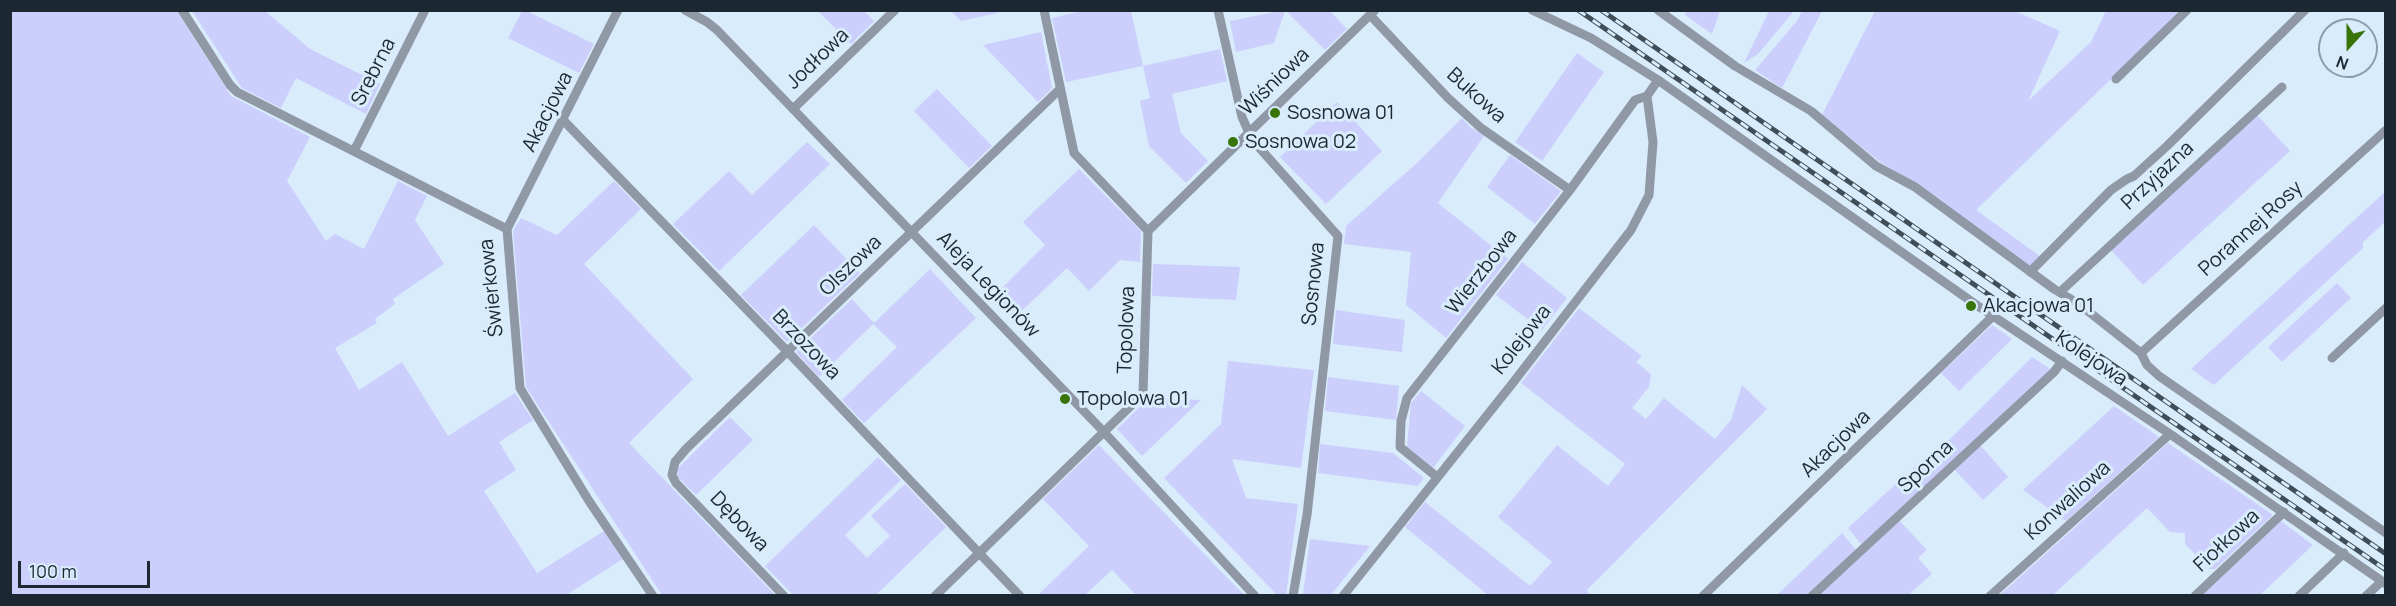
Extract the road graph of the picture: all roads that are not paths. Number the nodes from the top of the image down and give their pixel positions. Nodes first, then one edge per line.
1 (182, 10) edge
2 (425, 10) edge
3 (618, 10) edge
4 (685, 10) edge
5 (895, 10) edge
6 (1044, 10) edge
7 (1218, 10) edge
8 (1533, 10) edge
9 (1658, 10) edge
10 (2187, 10) edge
11 (2306, 10) edge
12 (1372, 13) edge
13 (2116, 79) dead end
14 (1658, 80) junction
15 (2282, 87) dead end
16 (1060, 90) junction
17 (1647, 96) junction
18 (793, 109) junction
19 (564, 122) junction
20 (2385, 130) edge
21 (1249, 133) junction
22 (354, 151) junction
23 (1570, 190) junction
24 (507, 229) junction
25 (1148, 231) junction
26 (912, 232) junction
27 (2030, 272) junction
28 (2060, 292) junction
29 (2385, 308) edge
30 (1993, 316) junction
31 (788, 352) junction
32 (2141, 353) junction
33 (2332, 358) dead end
34 (2062, 361) junction
35 (1103, 431) junction
36 (2170, 434) junction
37 (673, 471) joint
38 (1437, 477) junction
39 (2284, 512) junction
40 (2385, 533) edge
41 (979, 552) junction
42 (2344, 553) junction
43 (2384, 582) edge
44 (653, 596) edge
45 (784, 596) edge
46 (934, 596) edge
47 (1020, 596) edge
48 (1255, 596) edge
49 (1293, 596) edge
50 (1342, 596) edge
51 (1703, 596) edge
52 (1812, 596) edge
53 (1990, 596) edge
54 (2195, 596) edge
55 (2299, 596) edge
56 (2366, 596) edge

1 - 22 street, Świerkowa
2 - 22 street, Srebrna
3 - 19 street, Akacjowa
4 - 18 street, Aleja Legionów
5 - 18 street, Jodłowa
6 - 16 street
7 - 21 street, Sosnowa
8 - 14 street, Kolejowa
9 - 27 street, Kolejowa
10 - 13 street
11 - 27 street
12 - 21 street, Wiśniowa
12 - 23 street, Bukowa
14 - 17 street
14 - 30 street, Kolejowa
15 - 28 street, Przyjazna
16 - 25 street
16 - 26 street, Olszowa
17 - 23 street, Wierzbowa
17 - 38 street, Kolejowa
18 - 26 street, Aleja Legionów
19 - 24 street, Akacjowa
19 - 31 street, Brzozowa
20 - 32 street, Porannej Rosy
21 - 25 street, Wiśniowa
21 - 49 street, Sosnowa
22 - 24 street, Świerkowa
23 - 38 street, Wierzbowa
24 - 44 street, Świerkowa
25 - 35 street, Topolowa
26 - 31 street, Olszowa
26 - 35 street, Aleja Legionów
27 - 28 street, Kolejowa
28 - 32 street, Kolejowa
29 - 33 street
30 - 34 street, Kolejowa
30 - 51 street, Akacjowa
31 - 37 street, Olszowa
31 - 41 street, Brzozowa
32 - 40 street, Kolejowa
34 - 36 street, Kolejowa
34 - 52 street, Sporna
35 - 41 street, Topolowa
35 - 48 street, Aleja Legionów
36 - 39 street, Kolejowa
36 - 53 street, Konwaliowa
37 - 45 street, Dębowa
38 - 50 street, Kolejowa
39 - 42 street, Kolejowa
39 - 54 street, Fiołkowa
41 - 46 street, Topolowa
41 - 47 street, Brzozowa
42 - 43 street, Kolejowa
42 - 55 street
43 - 56 street

